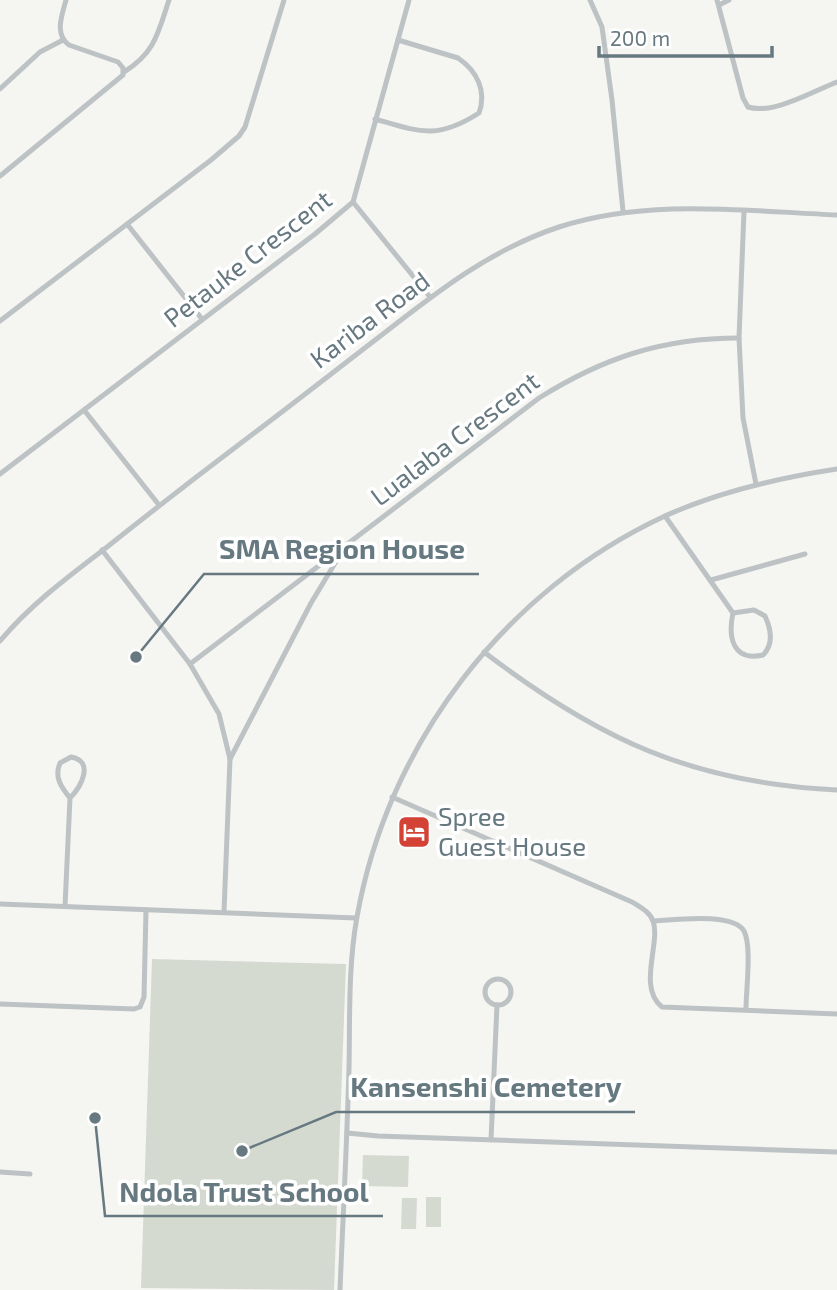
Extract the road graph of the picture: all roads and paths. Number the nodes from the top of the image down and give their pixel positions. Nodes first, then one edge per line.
1 (66, 0) edge
2 (169, 0) edge
3 (284, 0) edge
4 (410, 0) edge
5 (590, 0) edge
6 (729, 0) edge
7 (718, 2) edge
8 (63, 40) junction
9 (398, 40) junction
10 (124, 72) junction
11 (837, 82) edge
12 (0, 89) edge
13 (375, 119) junction
14 (0, 176) edge
15 (353, 202) junction
16 (623, 211) junction
17 (744, 211) junction
18 (837, 215) edge
19 (127, 224) junction
20 (430, 297) junction
21 (202, 319) junction
22 (0, 321) edge
23 (739, 338) junction
24 (84, 410) junction
25 (837, 470) edge
26 (0, 474) edge
27 (756, 484) junction
28 (159, 505) junction
29 (665, 516) junction
30 (347, 544) junction
31 (102, 550) junction
32 (806, 554) dead end
33 (316, 568) junction
34 (325, 578) junction
35 (711, 580) junction
36 (733, 613) junction
37 (0, 641) edge
38 (484, 652) junction
39 (190, 664) junction
40 (230, 759) junction
41 (837, 790) edge
42 (392, 797) junction
43 (71, 798) junction
44 (0, 904) edge
45 (65, 906) junction
46 (146, 910) junction
47 (224, 912) junction
48 (356, 918) junction
49 (653, 921) junction
50 (0, 1004) edge
51 (497, 1005) junction
52 (746, 1009) junction
53 (837, 1014) edge
54 (347, 1133) junction
55 (491, 1140) junction
56 (837, 1152) edge
57 (0, 1172) edge
58 (30, 1174) dead end
59 (340, 1290) edge

1 - 8 street
2 - 10 street
3 - 19 street
4 - 9 street, Petauke Crescent
5 - 16 street
6 - 7 street
7 - 11 street
8 - 10 street
8 - 12 street
9 - 13 street, Petauke Crescent
9 - 13 street
10 - 14 street
13 - 15 street, Petauke Crescent
15 - 20 street
15 - 21 street, Petauke Crescent
16 - 17 street, Kariba Road
16 - 20 street, Kariba Road
17 - 18 street, Kariba Road
17 - 23 street
19 - 21 street
19 - 22 street
20 - 28 street, Kariba Road
21 - 24 street, Petauke Crescent
23 - 27 street
23 - 30 street, Lualaba Crescent
24 - 26 street, Petauke Crescent
24 - 28 street
25 - 27 street
27 - 29 street
28 - 31 street, Kariba Road
29 - 35 street
29 - 38 street
30 - 33 street, Lualaba Crescent
30 - 34 street
31 - 37 street, Kariba Road
31 - 39 street
32 - 35 street
33 - 34 street
33 - 39 street, Lualaba Crescent
34 - 40 street
35 - 36 street
36 - 36 street
38 - 41 street
38 - 42 street
39 - 40 street
40 - 47 street
42 - 48 street
42 - 49 street
43 - 43 street
43 - 45 street
44 - 45 street
45 - 46 street
46 - 47 street
46 - 50 street
47 - 48 street
48 - 54 street
49 - 52 street
49 - 52 street
51 - 51 street
51 - 55 street
52 - 53 street
54 - 55 street
54 - 59 street
55 - 56 street
57 - 58 street

